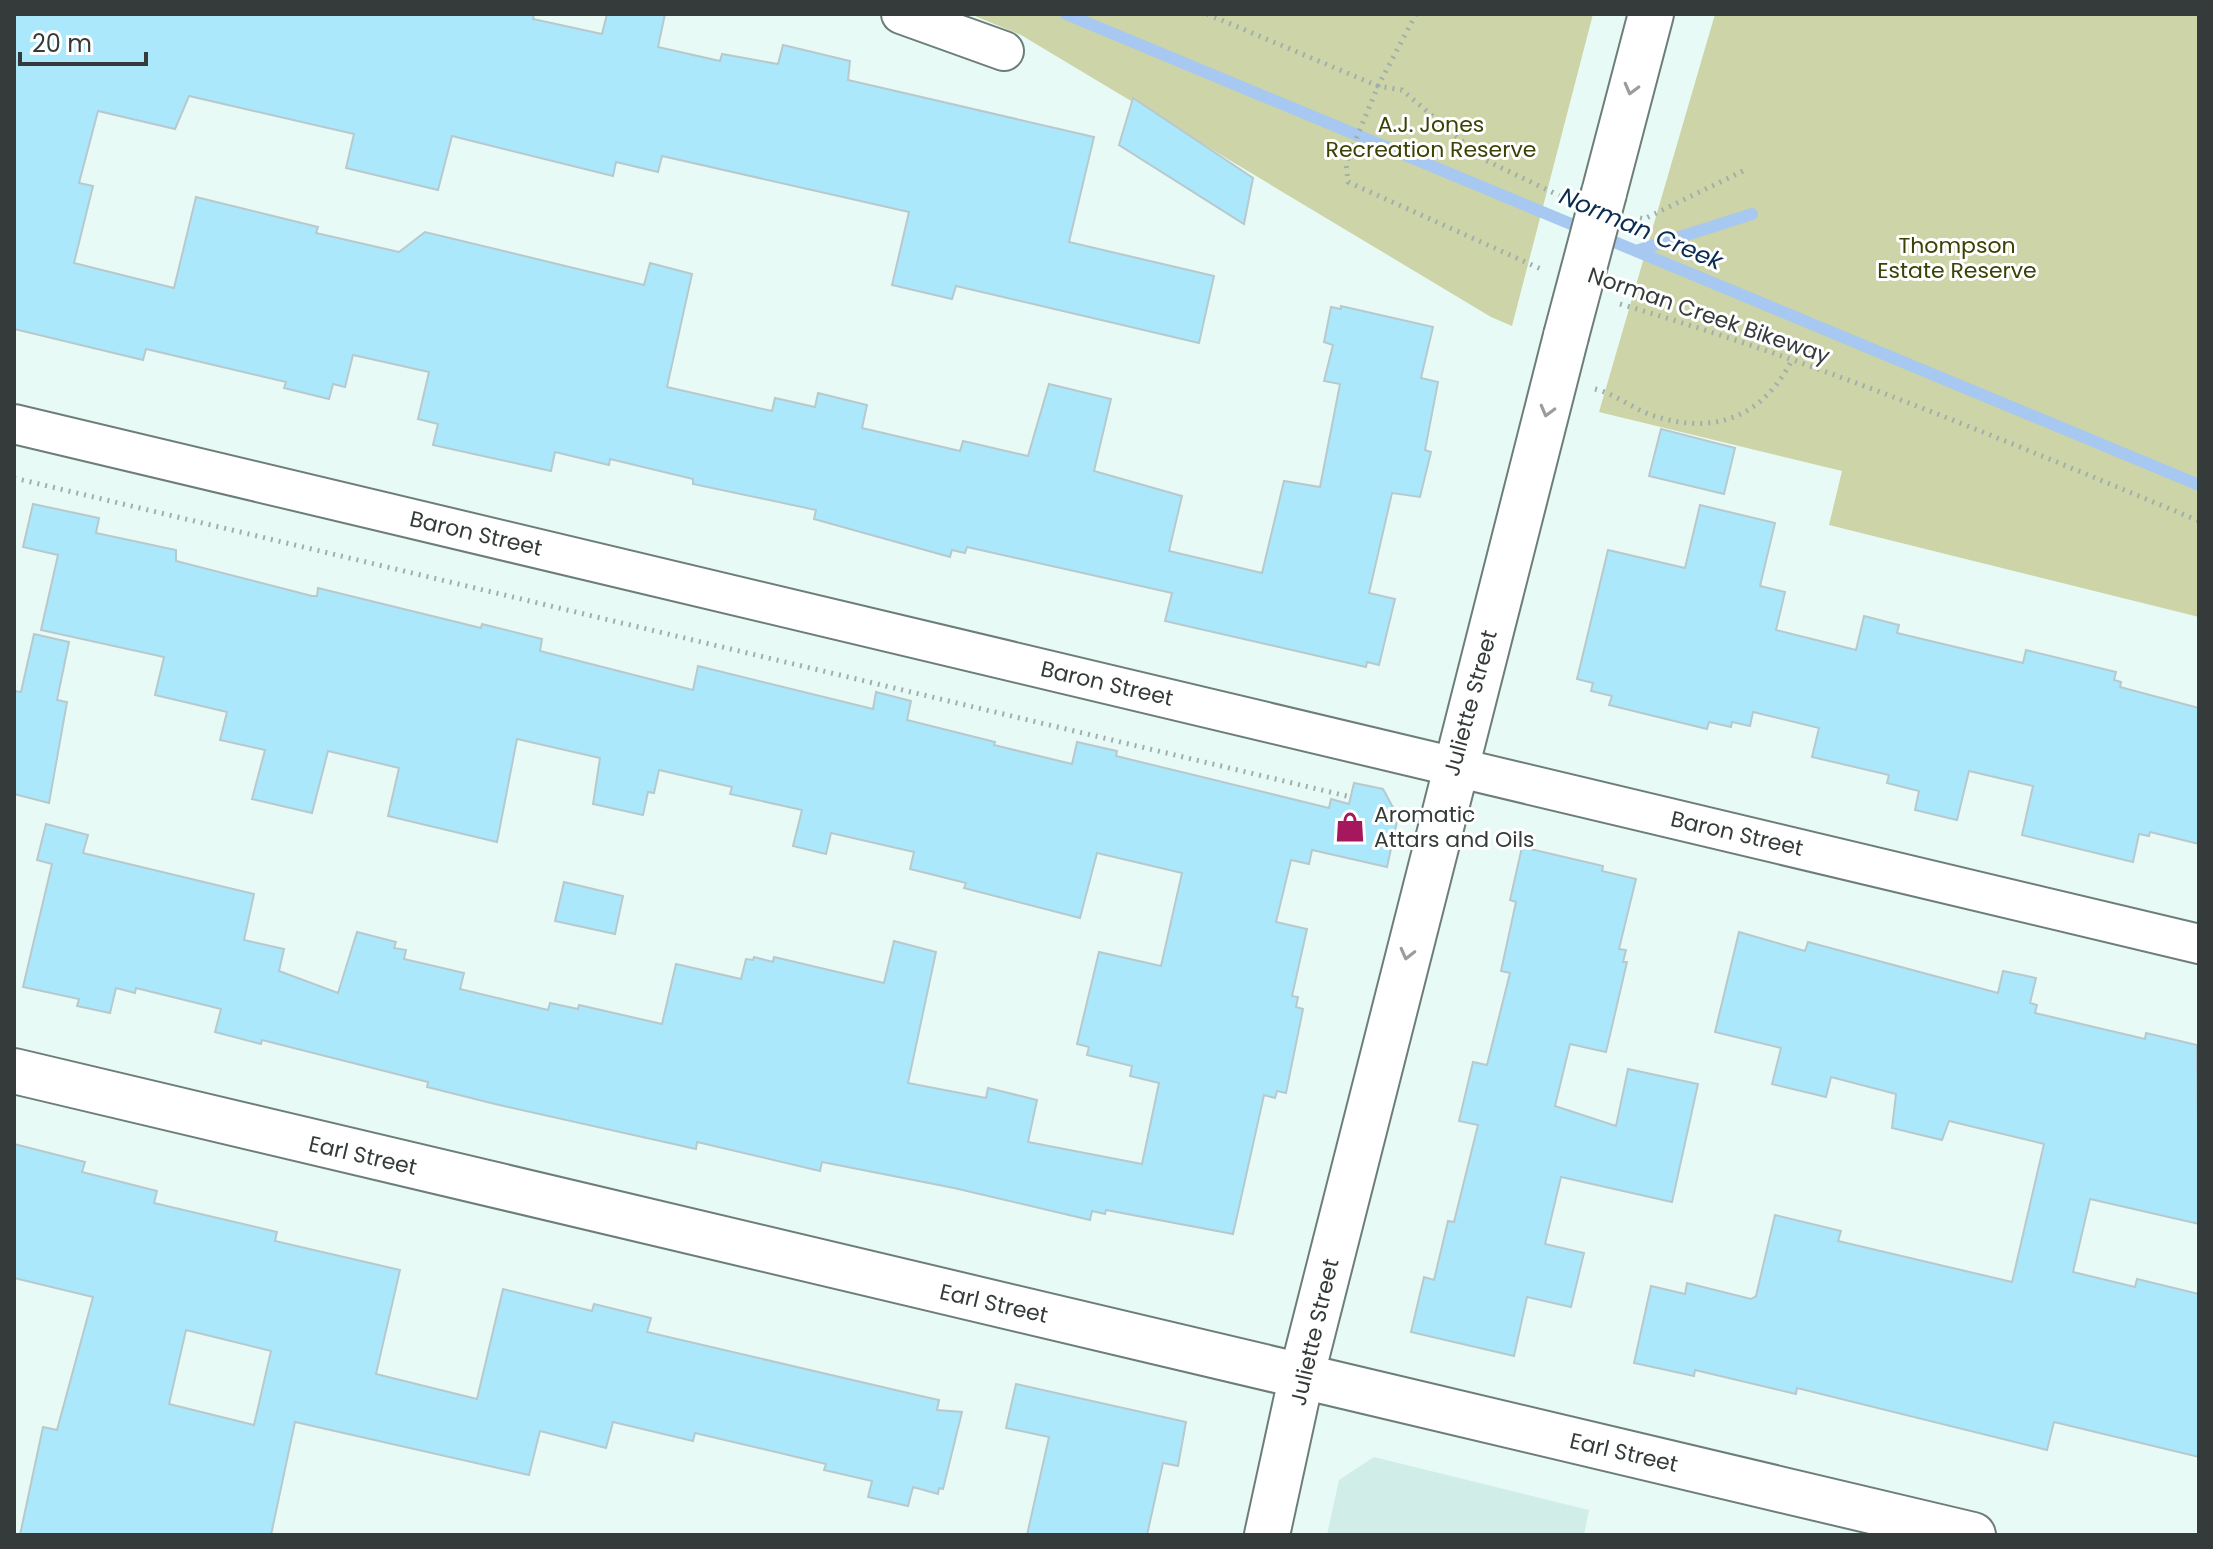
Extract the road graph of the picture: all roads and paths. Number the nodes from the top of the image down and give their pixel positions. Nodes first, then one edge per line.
1 (901, 14) edge
2 (1207, 14) edge
3 (1416, 14) edge
4 (1651, 14) edge
5 (1004, 51) dead end
6 (1378, 86) junction
7 (1745, 170) dead end
8 (1600, 202) junction
9 (1542, 269) dead end
10 (1613, 302) dead end
11 (1792, 360) junction
12 (1594, 389) dead end
13 (14, 424) edge
14 (14, 478) edge
15 (2199, 521) edge
16 (1454, 766) junction
17 (1351, 797) dead end
18 (2199, 944) edge
19 (14, 1071) edge
20 (1302, 1374) junction
21 (1267, 1535) edge
22 (1973, 1535) edge

1 - 5 street
2 - 6 path
3 - 6 path
4 -> 8 main road, Juliette Street
6 - 8 path
6 - 9 path
7 - 8 path
8 -> 16 main road, Juliette Street, bridge
10 - 11 path, Norman Creek Bikeway
11 - 12 path
11 - 15 path, Norman Creek Bikeway
13 - 16 street, Baron Street
14 - 17 path
16 - 18 street, Baron Street
16 -> 20 main road, Juliette Street
19 - 20 main road, Earl Street
20 - 21 main road, Juliette Street
20 - 22 main road, Earl Street

